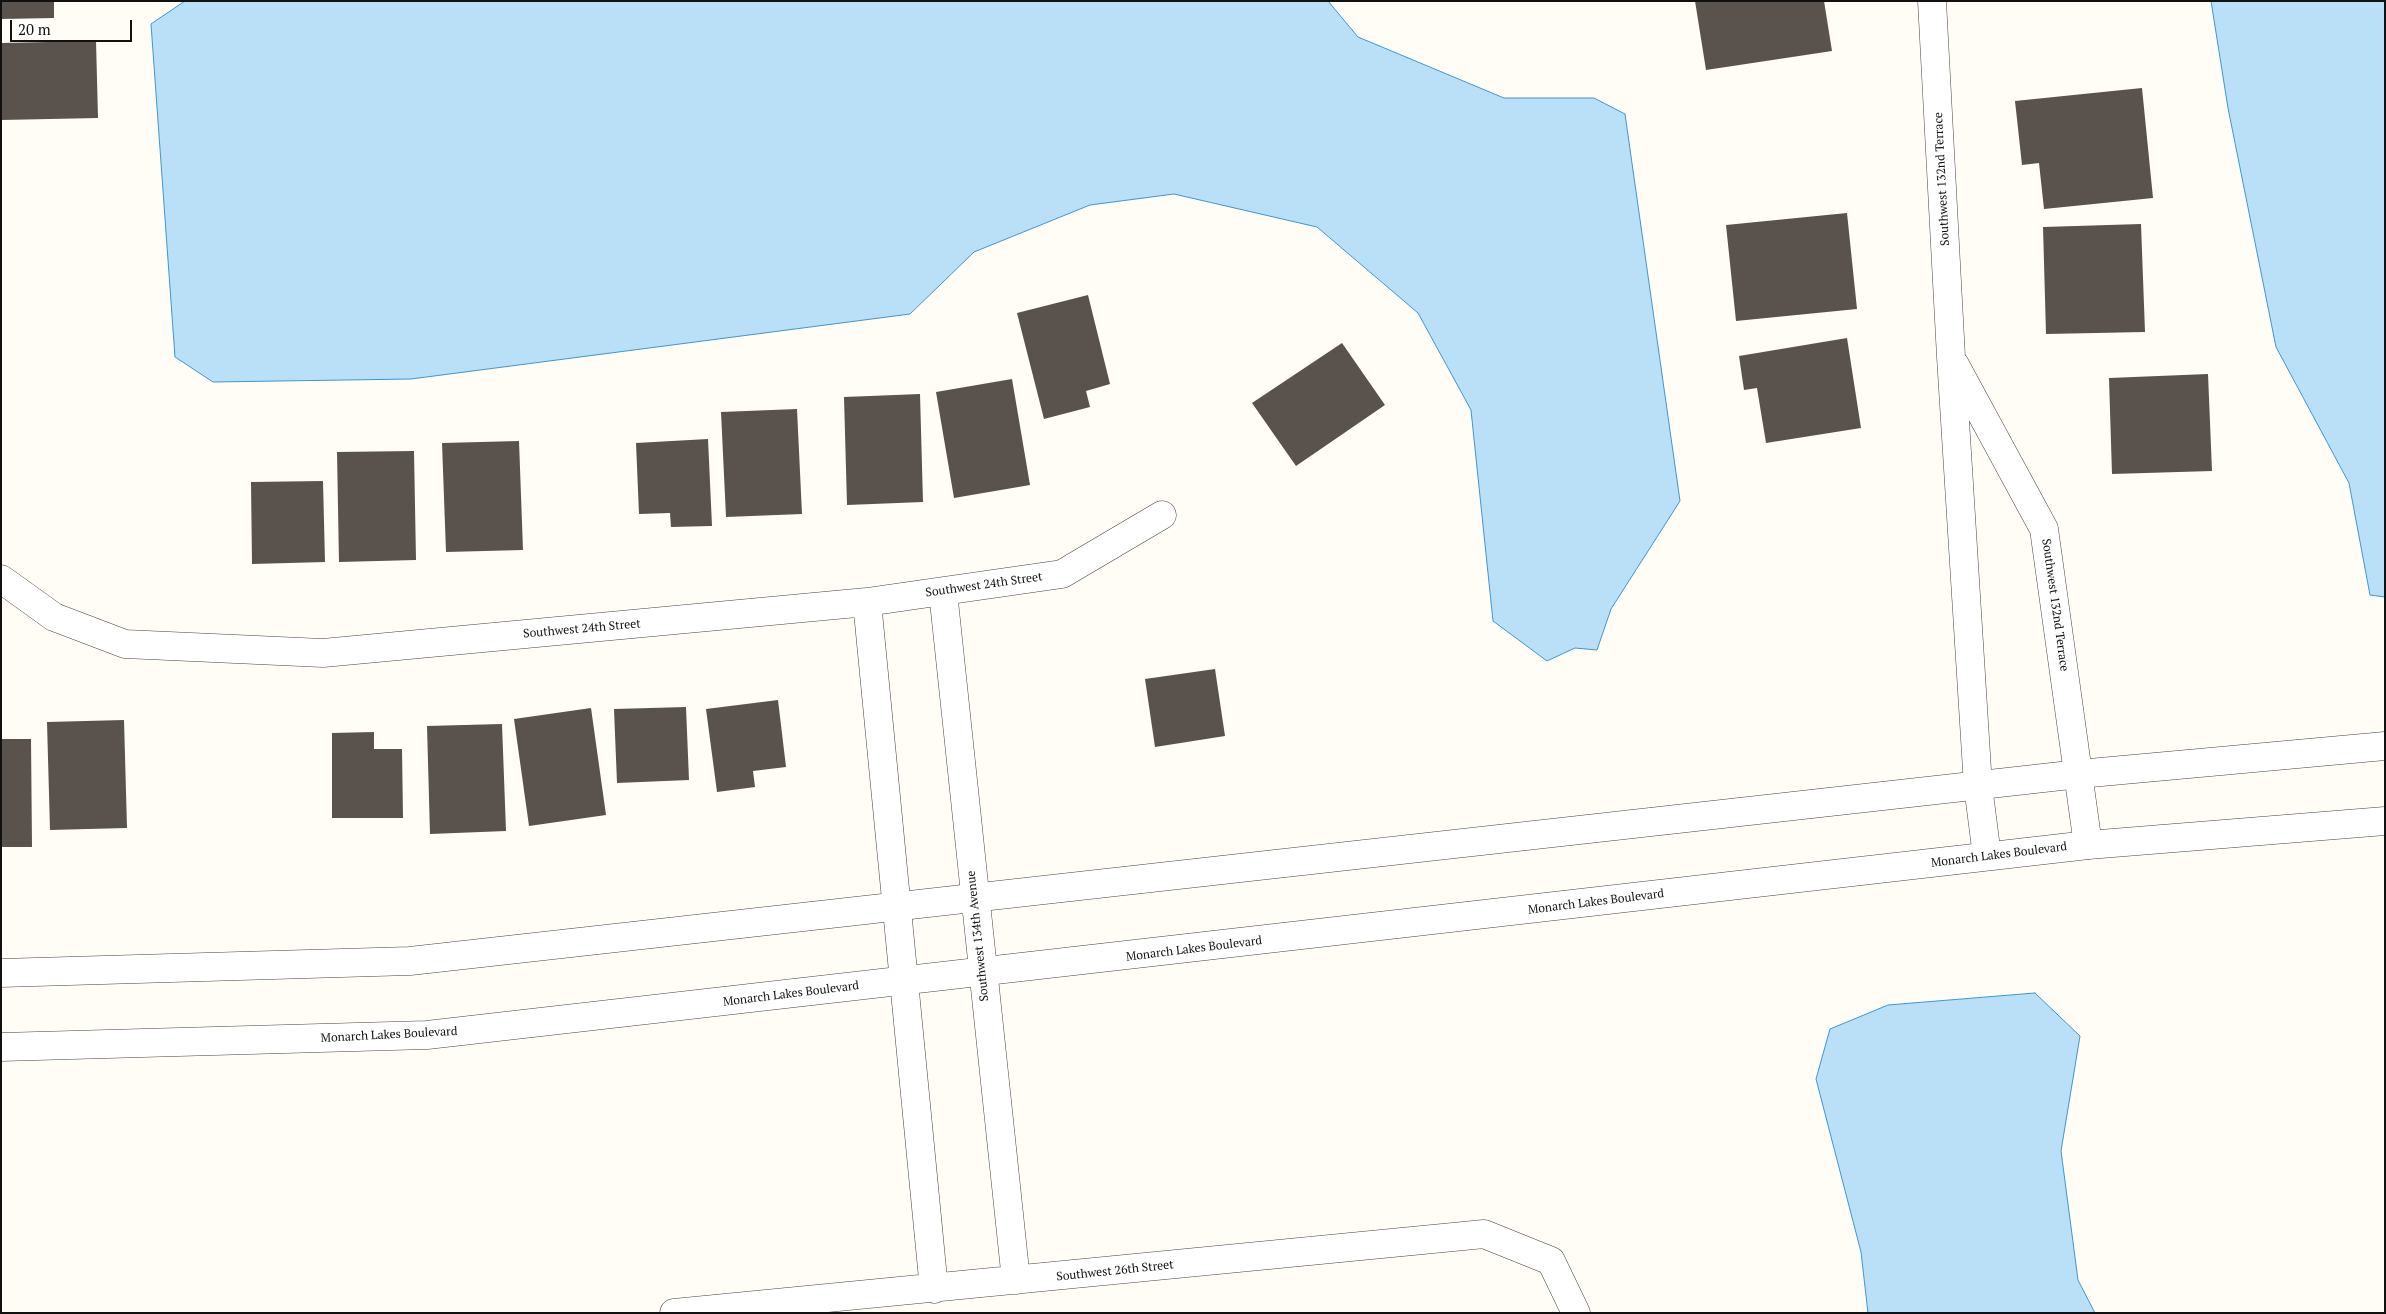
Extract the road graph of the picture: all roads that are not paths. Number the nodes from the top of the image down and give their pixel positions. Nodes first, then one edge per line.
1 (1932, 1) edge
2 (1951, 357) junction
3 (1162, 515) dead end
4 (1, 579) edge
5 (943, 592) junction
6 (867, 602) junction
7 (2385, 746) edge
8 (2079, 774) junction
9 (1978, 786) junction
10 (2385, 821) edge
11 (2088, 845) junction
12 (1987, 856) junction
13 (974, 897) junction
14 (898, 905) junction
15 (1, 973) edge
16 (982, 973) junction
17 (905, 981) junction
18 (1, 1047) edge
19 (1016, 1280) junction
20 (934, 1288) junction
21 (674, 1313) edge
22 (1576, 1313) edge

1 - 2 street, Southwest 132nd Terrace
2 - 8 street, Southwest 132nd Terrace
2 - 9 street, Southwest 132nd Terrace
3 - 5 street, Southwest 24th Street
4 - 6 street, Southwest 24th Street
5 - 6 street, Southwest 24th Street
5 - 13 street, Southwest 134th Avenue
6 - 14 street
7 - 8 street
8 - 9 street
8 - 11 street, Southwest 132nd Terrace
9 - 12 street, Southwest 132nd Terrace
9 - 13 street
10 - 11 street, Monarch Lakes Boulevard
11 - 12 street, Monarch Lakes Boulevard
12 - 16 street, Monarch Lakes Boulevard
13 - 14 street
13 - 16 street, Southwest 134th Avenue
14 - 15 street
14 - 17 street
16 - 17 street, Monarch Lakes Boulevard
16 - 19 street, Southwest 134th Avenue
17 - 18 street, Monarch Lakes Boulevard
17 - 20 street
19 - 20 street, Southwest 26th Street
19 - 22 street, Southwest 26th Street
20 - 21 street, Southwest 26th Street

